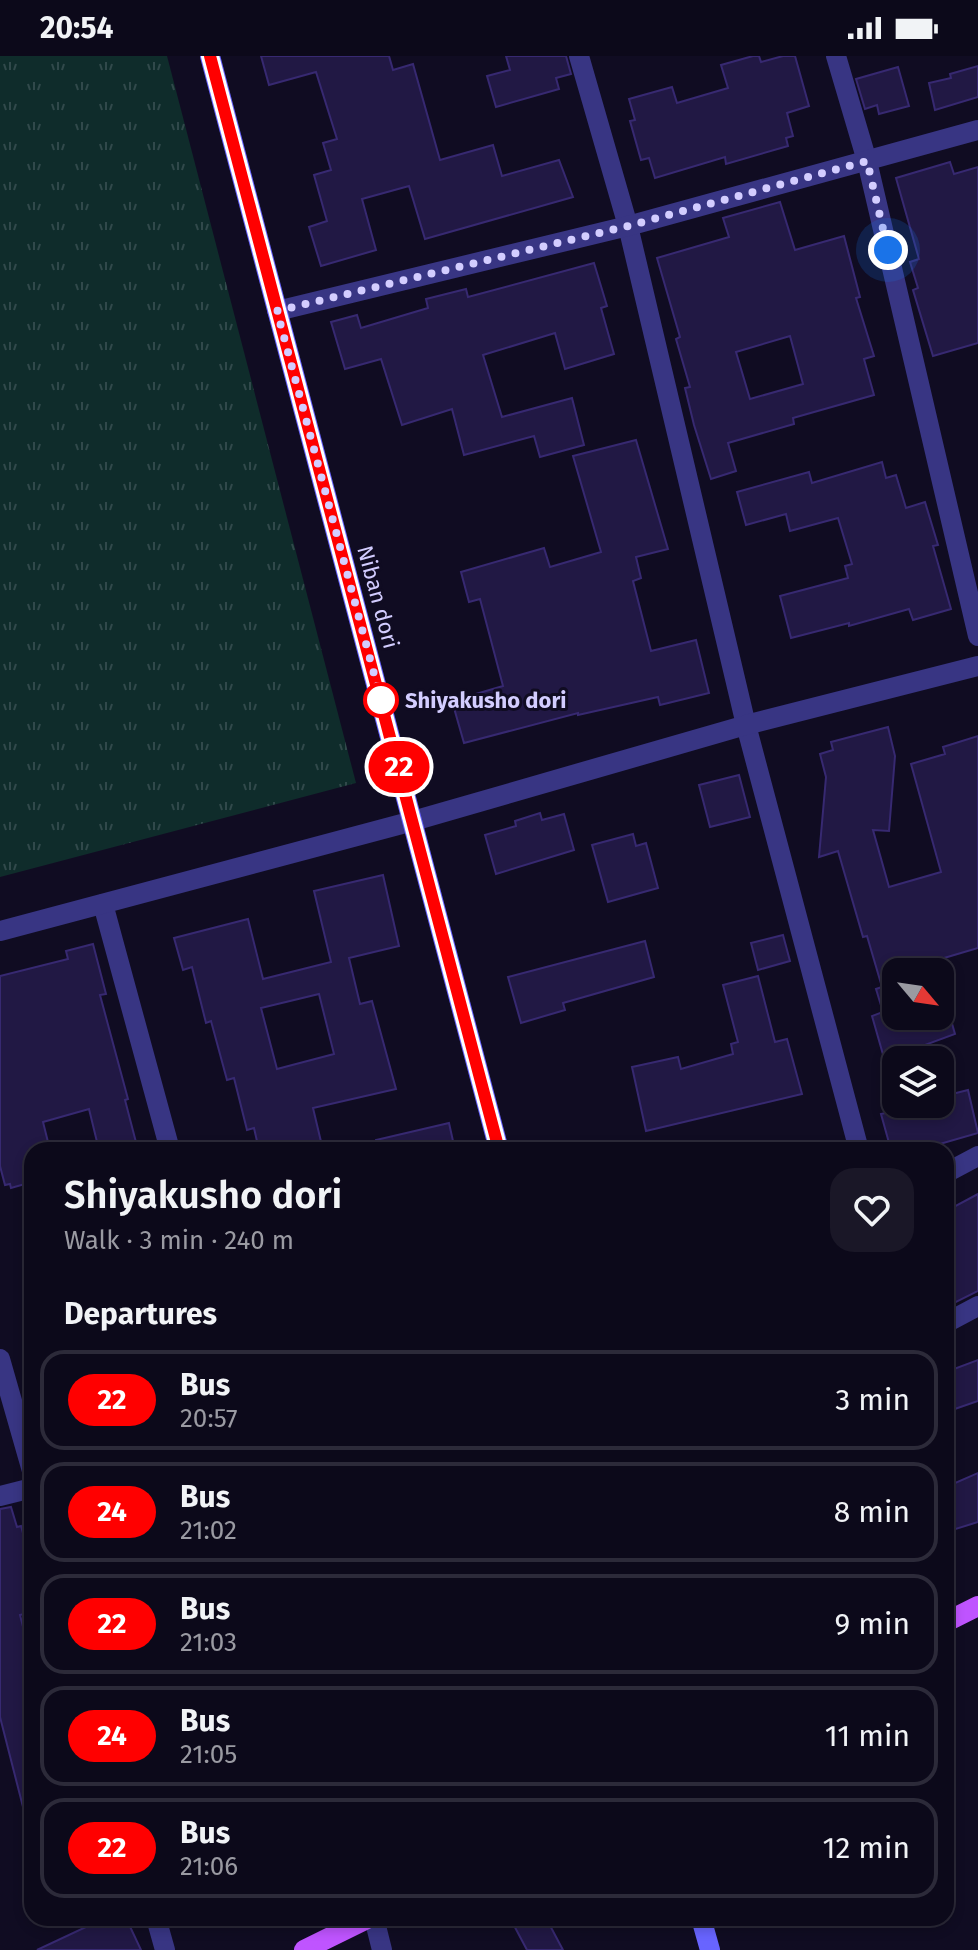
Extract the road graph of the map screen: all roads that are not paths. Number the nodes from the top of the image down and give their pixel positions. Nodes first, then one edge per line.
1 (210, 56) edge
2 (579, 56) edge
3 (836, 56) edge
4 (978, 130) edge
5 (867, 161) junction
6 (628, 226) junction
7 (277, 311) junction
8 (978, 636) edge
9 (978, 666) edge
10 (746, 725) junction
11 (413, 821) junction
12 (103, 904) junction
13 (0, 931) edge
14 (168, 1142) edge
15 (497, 1142) edge
16 (857, 1142) edge
17 (978, 1156) edge
18 (954, 1169) edge
19 (978, 1306) edge
20 (954, 1319) edge
21 (0, 1359) edge
22 (24, 1443) edge
23 (24, 1490) edge
24 (0, 1496) edge
25 (978, 1606) edge
26 (954, 1618) edge
27 (158, 1926) edge
28 (355, 1926) edge
29 (374, 1926) edge
30 (703, 1926) edge
31 (165, 1950) edge
32 (304, 1950) edge
33 (382, 1950) edge
34 (710, 1950) edge

1 - 7 street, Niban dori
2 - 6 street
3 - 5 street
4 - 5 street
5 - 6 street
5 - 8 street
6 - 7 street
6 - 10 street
7 - 11 street, Niban dori
9 - 10 street
10 - 11 street
10 - 16 street
11 - 12 street
11 - 15 street, Niban dori
12 - 13 street
12 - 14 street
17 - 18 street
19 - 20 street
21 - 22 street
23 - 24 street
25 - 26 main road
27 - 31 street
28 - 32 main road
29 - 33 street
30 - 34 street

